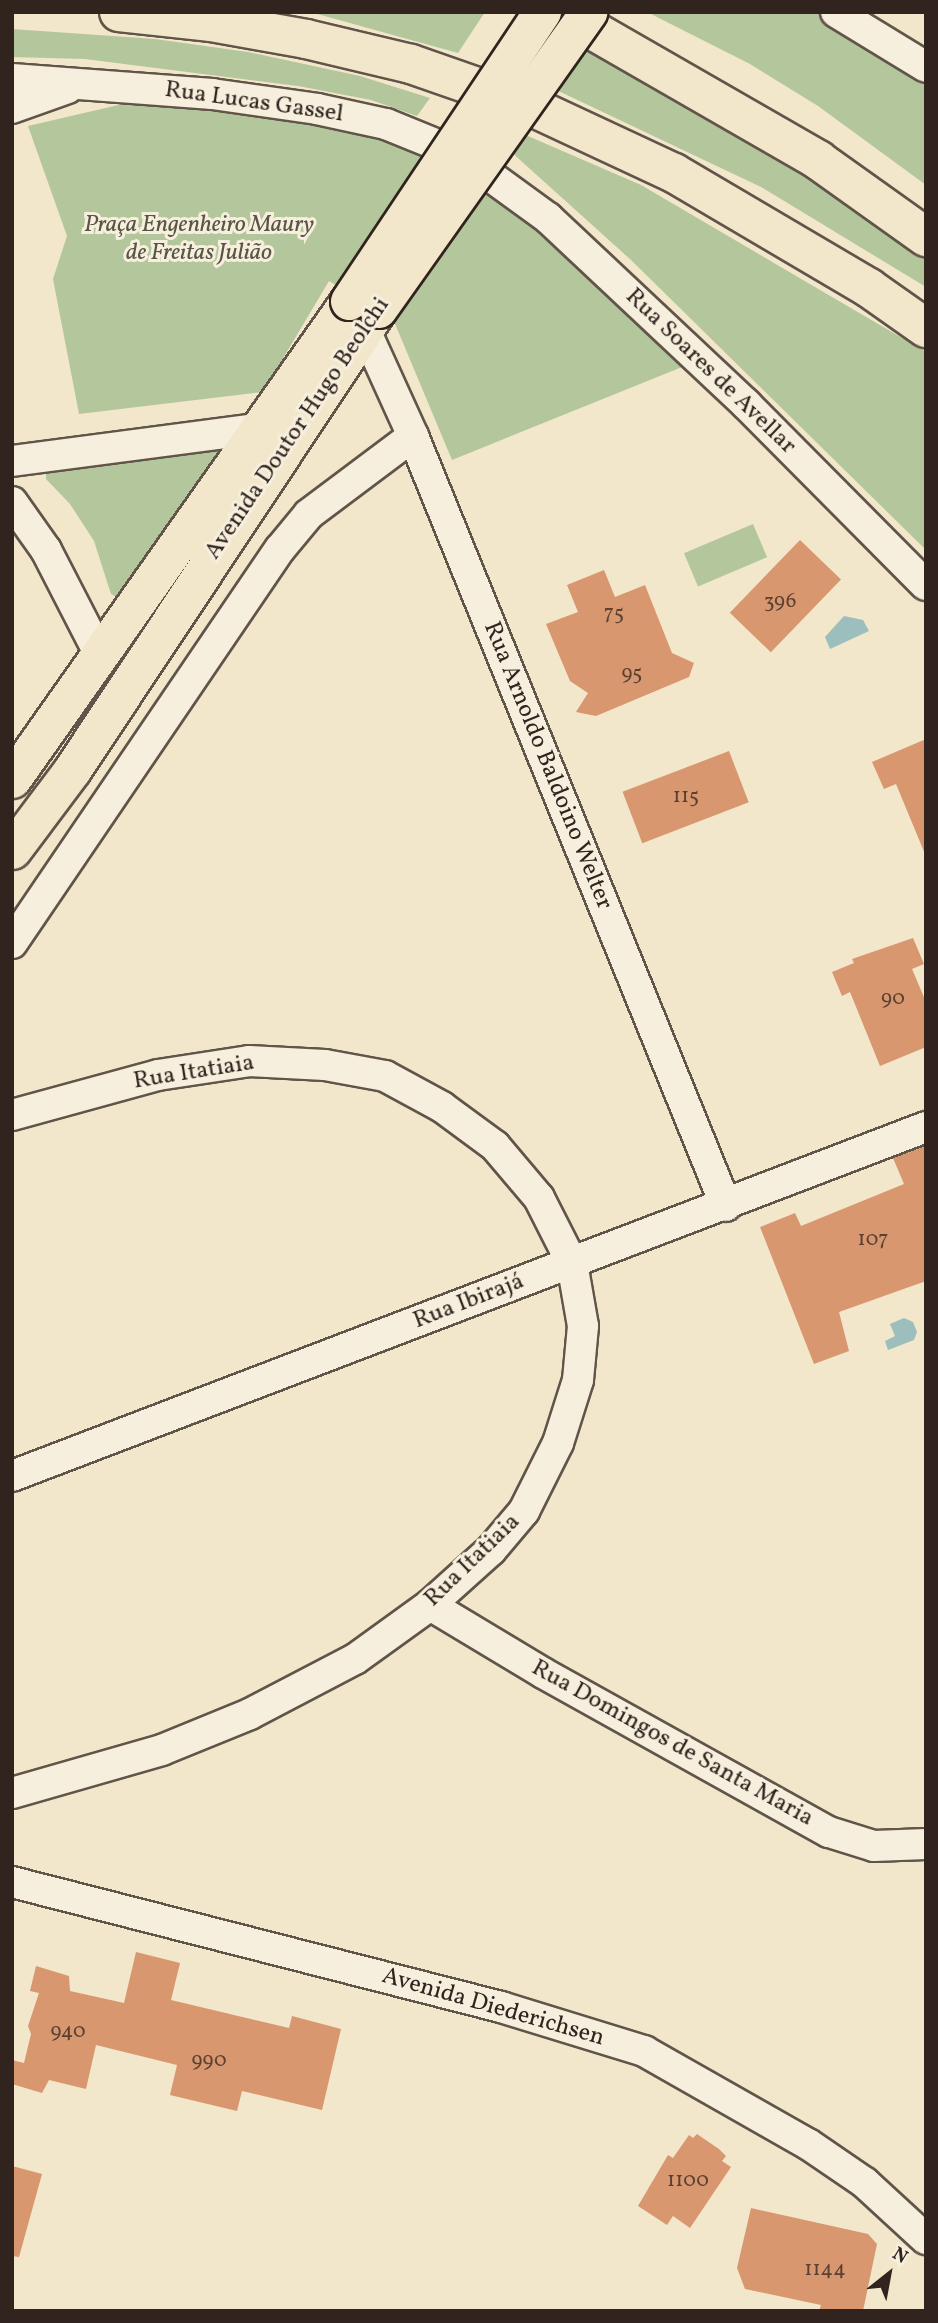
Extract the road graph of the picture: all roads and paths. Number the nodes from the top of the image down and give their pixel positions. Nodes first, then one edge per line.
1 (119, 12) edge
2 (542, 12) edge
3 (561, 12) edge
4 (588, 12) edge
5 (835, 12) edge
6 (926, 67) edge
7 (12, 79) edge
8 (84, 82) junction
9 (12, 108) edge
10 (484, 169) joint
11 (926, 237) edge
12 (364, 313) junction
13 (926, 328) edge
14 (263, 428) junction
15 (413, 436) junction
16 (12, 461) edge
17 (12, 502) edge
18 (926, 585) edge
19 (101, 657) junction
20 (12, 779) edge
21 (34, 819) junction
22 (12, 850) edge
23 (12, 943) edge
24 (12, 1115) edge
25 (926, 1127) edge
26 (726, 1206) junction
27 (572, 1263) junction
28 (12, 1476) edge
29 (430, 1605) junction
30 (12, 1793) edge
31 (926, 1844) edge
32 (12, 1882) edge
33 (926, 2239) edge

1 - 13 highway
2 - 12 main road, Avenida Doutor Hugo Beolchi, bridge
3 - 11 highway
4 - 12 main road, Avenida Doutor Hugo Beolchi, bridge
5 - 6 street
7 - 8 street, Rua Lucas Gassel
8 - 9 street
8 - 10 street, Rua Lucas Gassel
10 - 18 street, Rua Soares de Avellar
12 - 14 main road, Avenida Doutor Hugo Beolchi
12 - 15 street, Rua Arnoldo Baldoino Welter
12 - 21 main road, Avenida Doutor Hugo Beolchi
14 - 16 street
14 - 19 main road, Avenida Doutor Hugo Beolchi
15 - 23 street
15 - 26 street, Rua Arnoldo Baldoino Welter
17 - 19 street
19 - 20 main road, Avenida Doutor Hugo Beolchi
19 - 21 main road
21 - 22 main road, Avenida Doutor Hugo Beolchi
24 - 27 street, Rua Itatiaia
25 - 26 street, Rua Ibirajá
26 - 27 street, Rua Ibirajá
27 - 28 street, Rua Ibirajá
27 - 29 street, Rua Itatiaia
29 - 30 street, Rua Itatiaia
29 - 31 street, Rua Domingos de Santa Maria
32 - 33 street, Avenida Diederichsen

